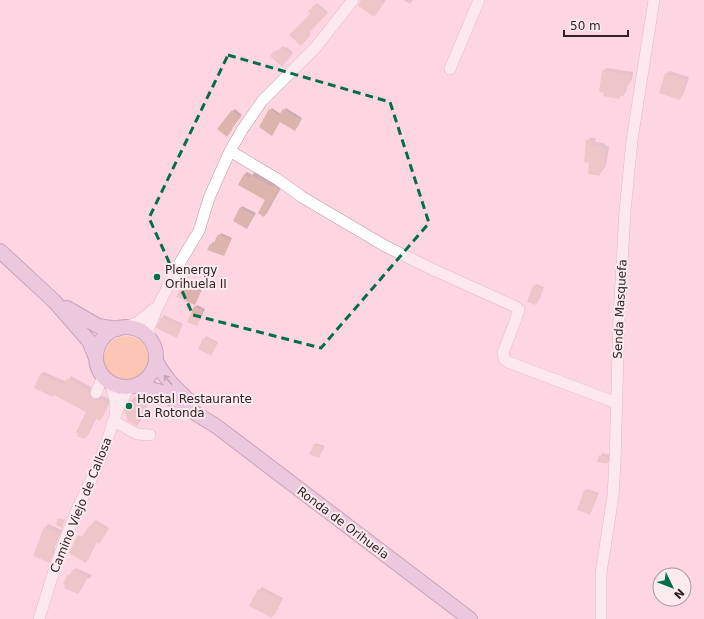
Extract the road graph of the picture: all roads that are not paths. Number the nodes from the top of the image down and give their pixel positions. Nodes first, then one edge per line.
1 (354, 0) edge
2 (479, 0) edge
3 (654, 0) edge
4 (450, 69) dead end
5 (230, 151) junction
6 (0, 251) edge
7 (54, 301) junction
8 (159, 304) junction
9 (121, 328) junction
10 (148, 337) junction
11 (96, 358) junction
12 (156, 361) junction
13 (106, 379) junction
14 (134, 386) junction
15 (96, 393) dead end
16 (617, 403) junction
17 (114, 418) junction
18 (216, 426) junction
19 (150, 435) dead end
20 (39, 619) edge
21 (470, 619) edge
22 (601, 619) edge

1 - 5 street
2 - 4 street
3 - 16 street, Senda Masquefa
5 - 8 street
5 - 16 street
6 - 7 main road
7 - 9 main road
7 - 11 main road
8 - 9 street
8 - 10 street
9 - 10 main road
9 - 11 main road
10 - 12 main road, Ronda de Orihuela
11 - 13 main road
12 - 14 main road
18 -> 12 main road, Ronda de Orihuela
13 - 14 main road, Ronda de Orihuela
13 - 15 street
13 - 17 street
14 - 17 street
14 - 18 main road, Ronda de Orihuela
16 - 22 street, Senda Masquefa
17 - 19 street
17 - 20 street, Camino Viejo de Callosa
18 - 21 main road, Ronda de Orihuela

